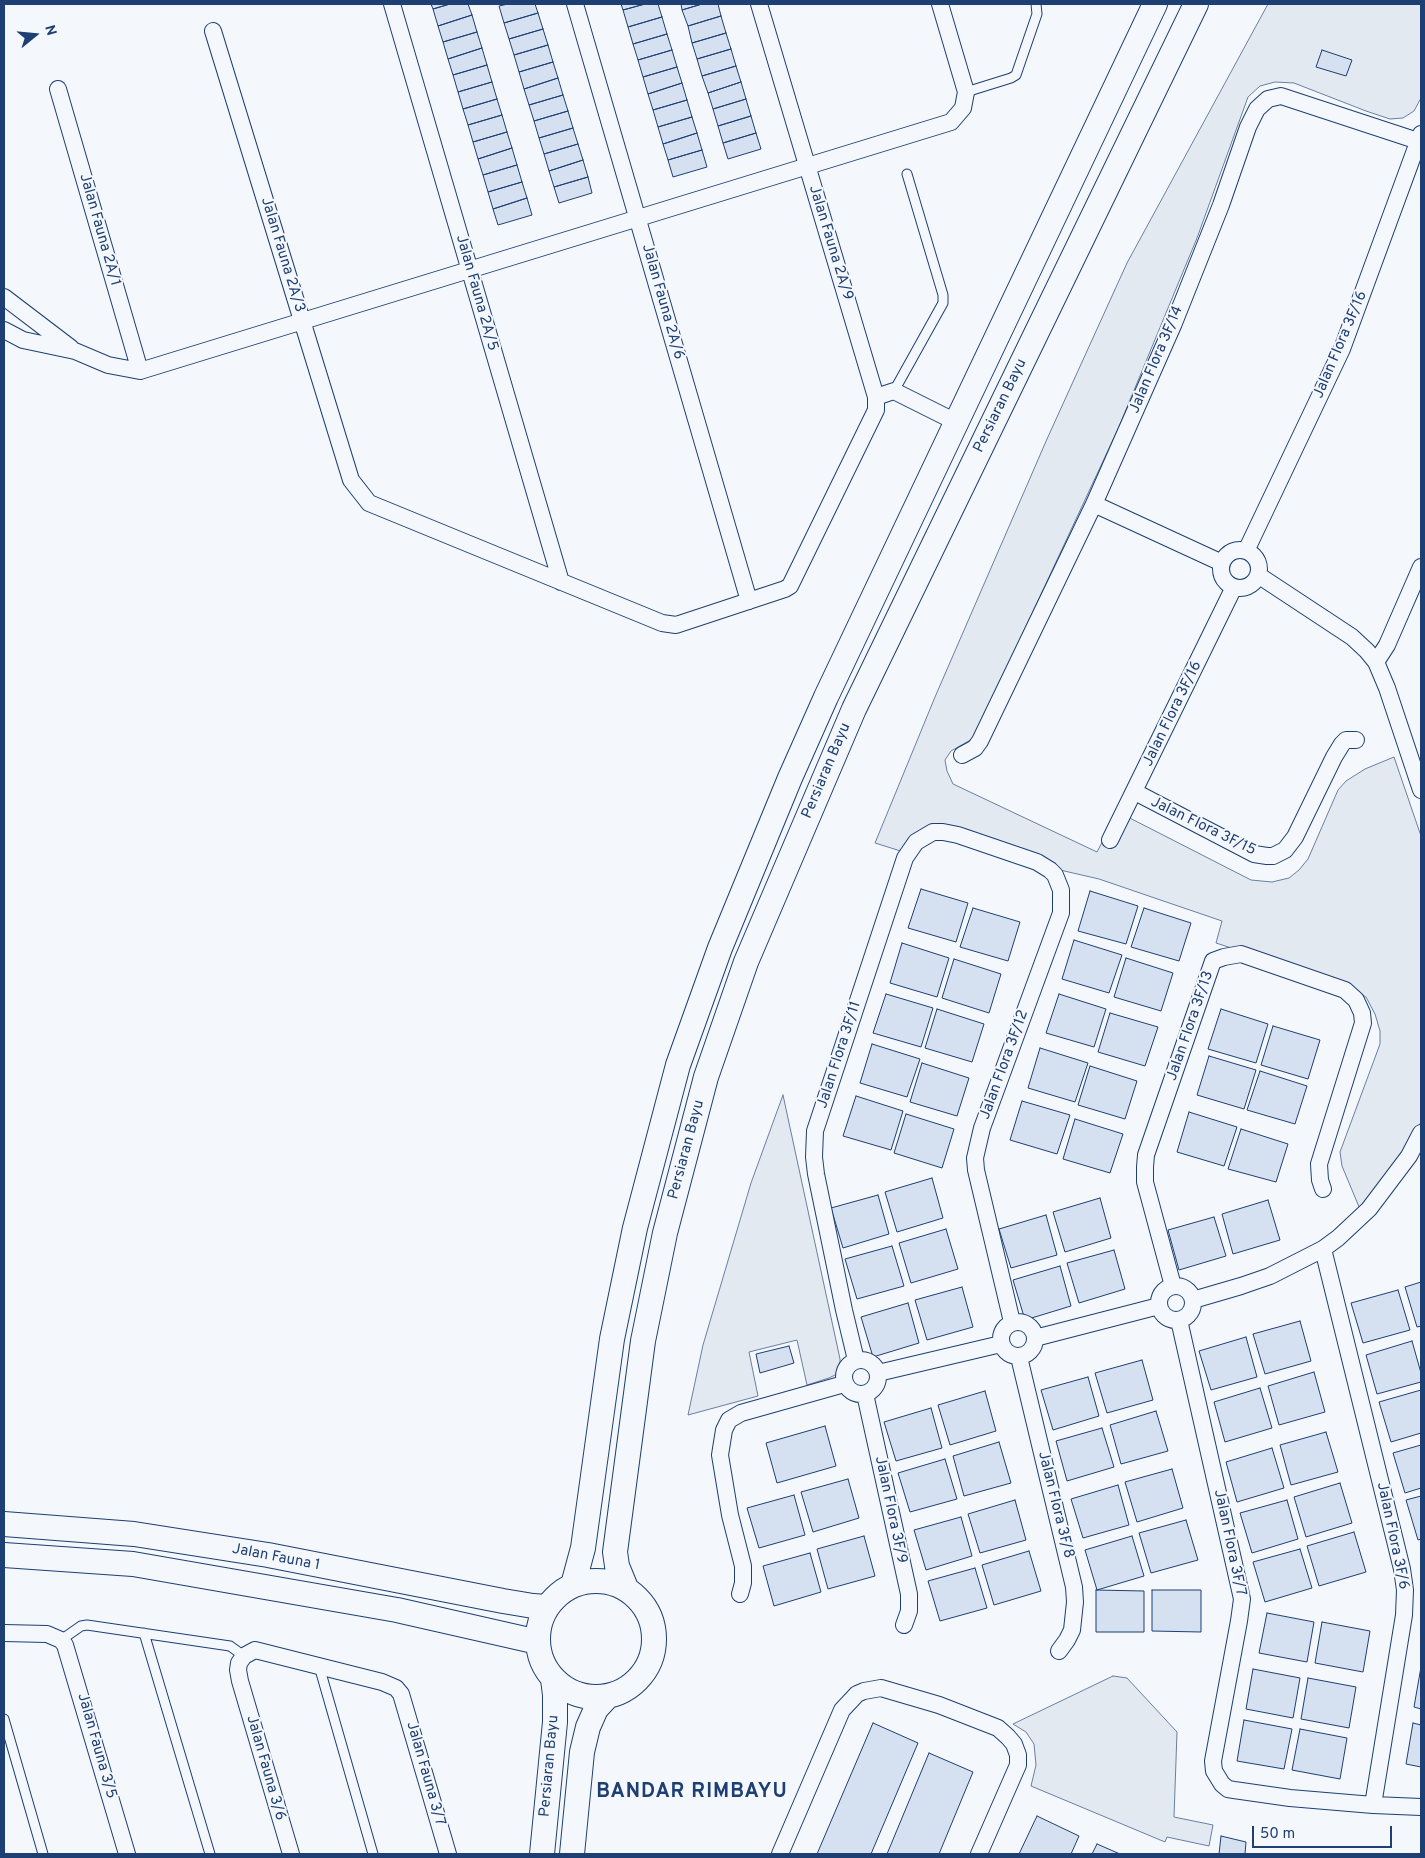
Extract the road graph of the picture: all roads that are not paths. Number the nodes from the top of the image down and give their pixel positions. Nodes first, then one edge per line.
1 (392, 4) edge
2 (575, 4) edge
3 (759, 4) edge
4 (940, 4) edge
5 (1036, 4) edge
6 (1155, 4) edge
7 (1196, 4) edge
8 (213, 31) dead end
9 (58, 89) dead end
10 (966, 92) junction
11 (1420, 138) edge
12 (807, 166) junction
13 (907, 174) dead end
14 (638, 218) junction
15 (470, 270) junction
16 (4, 297) edge
17 (302, 321) junction
18 (4, 330) edge
19 (75, 351) junction
20 (140, 371) junction
21 (894, 392) junction
22 (876, 397) junction
23 (956, 422) junction
24 (1094, 504) junction
25 (1246, 551) junction
26 (1222, 562) junction
27 (1421, 567) edge
28 (1258, 575) junction
29 (561, 582) junction
30 (1234, 587) junction
31 (749, 601) junction
32 (1376, 662) junction
33 (1356, 740) dead end
34 (962, 755) dead end
35 (1421, 790) edge
36 (1134, 792) junction
37 (1110, 840) dead end
38 (997, 848) joint
39 (1421, 1133) edge
40 (1415, 1160) edge
41 (1322, 1189) dead end
42 (1323, 1249) junction
43 (1173, 1286) junction
44 (1193, 1300) junction
45 (1159, 1306) junction
46 (1179, 1320) junction
47 (1012, 1322) junction
48 (1035, 1338) junction
49 (1001, 1344) junction
50 (1019, 1357) junction
51 (856, 1360) junction
52 (878, 1373) junction
53 (844, 1384) junction
54 (865, 1394) junction
55 (4, 1524) edge
56 (4, 1555) edge
57 (573, 1585) junction
58 (626, 1588) junction
59 (740, 1594) dead end
60 (547, 1607) junction
61 (904, 1625) dead end
62 (4, 1633) edge
63 (144, 1633) junction
64 (61, 1640) junction
65 (538, 1642) junction
66 (1059, 1651) dead end
67 (244, 1656) junction
68 (319, 1666) junction
69 (553, 1679) junction
70 (607, 1697) junction
71 (4, 1719) edge
72 (1373, 1805) junction
73 (1421, 1807) edge
74 (43, 1854) edge
75 (127, 1854) edge
76 (210, 1854) edge
77 (291, 1854) edge
78 (373, 1854) edge
79 (448, 1854) edge
80 (542, 1854) edge
81 (572, 1854) edge
82 (780, 1854) edge
83 (978, 1854) edge

1 - 15 street, Jalan Fauna 2A/5
2 - 14 street, Jalan Fauna 2A/6
3 - 12 street, Jalan Fauna 2A/9
4 - 10 street
5 - 10 lane
6 - 23 main road, Persiaran Bayu
7 - 58 main road, Persiaran Bayu
8 - 17 street, Jalan Fauna 2A/3
9 - 20 street, Jalan Fauna 2A/1
10 - 12 street
11 - 24 street, Jalan Flora 3F/14
11 - 25 street, Jalan Flora 3F/16
12 - 14 street
12 - 22 street, Jalan Fauna 2A/9
13 - 21 lane
14 - 15 street
14 - 31 street, Jalan Fauna 2A/6
15 - 17 street
15 - 29 street, Jalan Fauna 2A/5
16 - 19 street
17 - 20 street
17 - 29 street, Jalan Fauna 2A/3
18 - 19 street
19 - 20 street
21 - 22 street
21 - 23 street
22 - 31 street
23 - 57 main road, Persiaran Bayu
24 - 26 street
24 - 34 street, Jalan Flora 3F/14
25 - 26 street
25 - 28 street
26 - 30 street
27 - 32 street
28 - 30 street
28 - 32 street
29 - 31 street
30 - 36 street, Jalan Flora 3F/16
32 - 35 street
33 - 36 street, Jalan Flora 3F/15
36 - 37 street, Jalan Flora 3F/16
38 - 47 street, Jalan Flora 3F/12
38 - 51 street, Jalan Flora 3F/11
39 - 40 street
40 - 42 street
41 - 43 street, Jalan Flora 3F/13
42 - 44 street
42 - 72 street, Jalan Flora 3F/6
43 - 44 street
43 - 45 street
44 - 46 street
45 - 46 street
45 - 48 street
46 - 72 street, Jalan Flora 3F/7
47 - 48 street
47 - 49 street
48 - 50 street
49 - 50 street
49 - 52 street
50 - 66 street, Jalan Flora 3F/8
51 - 52 street
51 - 53 street
52 - 54 street
53 - 54 street
53 - 59 street
54 - 61 street, Jalan Flora 3F/9
55 - 60 main road, Jalan Fauna 1
56 - 65 main road
57 - 58 main road
57 - 60 main road
58 - 70 main road
60 - 65 main road
62 - 64 street
63 - 64 lane
63 - 67 lane
63 - 76 lane
64 - 75 street, Jalan Fauna 3/5
65 - 69 main road
67 - 68 street
67 - 77 street, Jalan Fauna 3/6
68 - 78 lane
68 - 79 street, Jalan Fauna 3/7
69 - 70 main road
69 - 80 main road, Persiaran Bayu
70 - 81 main road, Persiaran Bayu
71 - 74 lane
72 - 73 street
82 - 83 street

